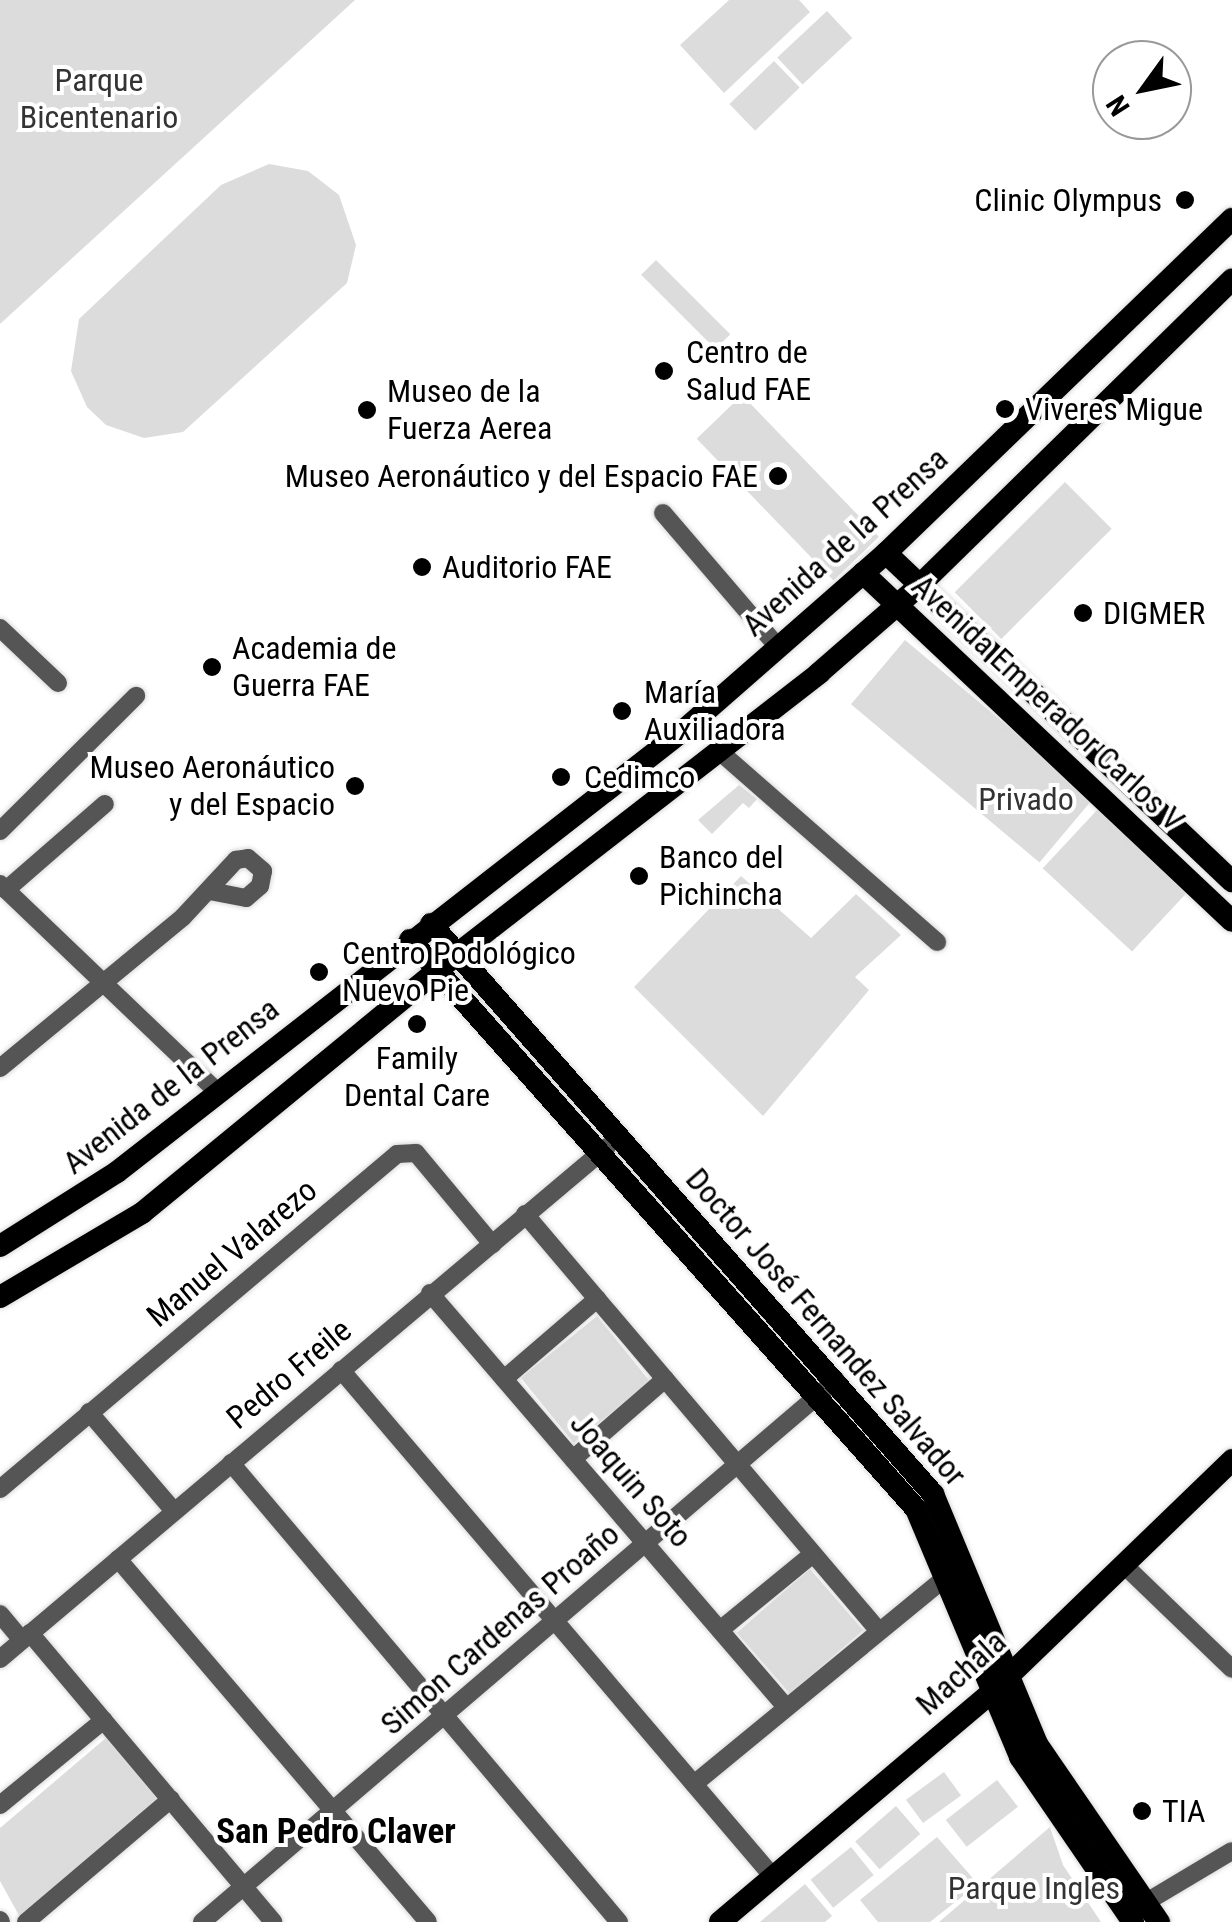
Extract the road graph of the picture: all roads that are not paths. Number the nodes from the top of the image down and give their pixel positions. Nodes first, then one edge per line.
1 (1232, 219) edge
2 (1232, 280) edge
3 (663, 513) dead end
4 (886, 553) junction
5 (863, 573) junction
6 (919, 586) junction
7 (897, 605) junction
8 (0, 628) edge
9 (778, 647) junction
10 (58, 683) dead end
11 (136, 696) dead end
12 (720, 751) junction
13 (106, 804) dead end
14 (0, 831) edge
15 (1232, 881) edge
16 (211, 890) dead end
17 (4, 893) edge
18 (1232, 921) edge
19 (431, 924) junction
20 (410, 940) junction
21 (936, 942) dead end
22 (456, 954) junction
23 (436, 971) junction
24 (105, 985) junction
25 (0, 1068) edge
26 (218, 1092) junction
27 (618, 1137) junction
28 (599, 1154) junction
29 (525, 1214) junction
30 (492, 1244) junction
31 (0, 1246) edge
32 (430, 1293) junction
33 (0, 1298) edge
34 (597, 1299) junction
35 (341, 1370) junction
36 (665, 1379) junction
37 (504, 1380) junction
38 (836, 1380) junction
39 (818, 1396) junction
40 (89, 1412) junction
41 (573, 1460) junction
42 (1232, 1460) edge
43 (231, 1463) junction
44 (738, 1466) junction
45 (0, 1489) edge
46 (174, 1511) junction
47 (645, 1543) junction
48 (813, 1554) junction
49 (118, 1559) junction
50 (1123, 1564) junction
51 (948, 1574) junction
52 (0, 1614) edge
53 (555, 1621) junction
54 (720, 1630) junction
55 (878, 1630) junction
56 (26, 1637) junction
57 (0, 1659) edge
58 (1232, 1668) edge
59 (1011, 1674) junction
60 (992, 1692) junction
61 (786, 1706) junction
62 (445, 1716) junction
63 (104, 1720) junction
64 (694, 1784) junction
65 (171, 1799) junction
66 (0, 1805) edge
67 (334, 1811) junction
68 (1232, 1851) edge
69 (774, 1878) junction
70 (244, 1886) junction
71 (1135, 1912) edge
72 (26, 1922) edge
73 (202, 1922) edge
74 (273, 1922) edge
75 (428, 1922) edge
76 (619, 1922) edge
77 (720, 1922) edge
78 (1159, 1922) edge

1 - 4 main road, Avenida de la Prensa
2 - 6 main road
3 - 9 street
4 - 5 main road, Avenida de la Prensa
4 - 6 main road, Avenida Emperador Carlos V
5 - 7 main road, Avenida Emperador Carlos V
5 - 9 main road, Avenida de la Prensa
6 - 7 main road
6 - 15 main road, Avenida Emperador Carlos V
7 - 12 main road
7 - 18 main road, Avenida Emperador Carlos V
8 - 10 street
9 - 19 main road, Avenida de la Prensa
11 - 14 street
12 - 21 street
12 - 22 main road
13 - 17 street
16 - 24 street
17 - 24 street
19 - 20 main road, Avenida de la Prensa
19 - 22 main road, Doctor José Fernandez Salvador
20 - 23 main road, Doctor José Fernandez Salvador
20 - 26 main road, Avenida de la Prensa
22 - 23 main road
22 - 27 main road, Doctor José Fernandez Salvador
23 - 28 main road, Doctor José Fernandez Salvador
23 - 33 main road
24 - 25 street
24 - 26 street
26 - 31 main road, Avenida de la Prensa
27 - 28 street, Pedro Freile
27 - 38 main road, Doctor José Fernandez Salvador
28 - 29 street, Pedro Freile
28 - 39 main road, Doctor José Fernandez Salvador
29 - 30 street, Pedro Freile
29 - 34 street
30 - 32 street, Pedro Freile
30 - 40 street, Manuel Valarezo
32 - 35 street, Pedro Freile
32 - 37 street, Joaquin Soto
34 - 36 street
34 - 37 street
35 - 43 street, Pedro Freile
35 - 53 street
36 - 41 street
36 - 44 street
37 - 41 street, Joaquin Soto
38 - 39 street, Simon Cardenas Proaño
38 - 59 main road, Doctor José Fernandez Salvador
39 - 44 street, Simon Cardenas Proaño
39 - 51 main road, Doctor José Fernandez Salvador
40 - 45 street, Manuel Valarezo
40 - 46 street
41 - 47 street, Joaquin Soto
42 - 50 main road, Machala
43 - 46 street, Pedro Freile
43 - 62 street
44 - 47 street, Simon Cardenas Proaño
44 - 48 street
46 - 49 street, Pedro Freile
47 - 53 street, Simon Cardenas Proaño
47 - 54 street, Joaquin Soto
48 - 54 street
48 - 55 street
49 - 56 street, Pedro Freile
49 - 67 street
50 - 58 street
50 - 59 main road, Machala
51 - 55 street
51 - 60 main road, Doctor José Fernandez Salvador
52 - 56 street
53 - 62 street, Simon Cardenas Proaño
53 - 64 street
54 - 61 street, Joaquin Soto
55 - 61 street
56 - 57 street, Pedro Freile
56 - 63 street
59 - 60 main road, Machala
59 - 71 main road, Doctor José Fernandez Salvador
60 - 69 main road, Machala
60 - 71 main road, Doctor José Fernandez Salvador
61 - 64 street
62 - 67 street, Simon Cardenas Proaño
62 - 76 street
63 - 65 street
63 - 66 street
64 - 69 street
65 - 70 street
65 - 72 street
67 - 70 street, Simon Cardenas Proaño
67 - 75 street
68 - 71 street
69 - 77 main road, Machala
70 - 73 street, Simon Cardenas Proaño
70 - 74 street
71 - 78 main road, Doctor José Fernandez Salvador

